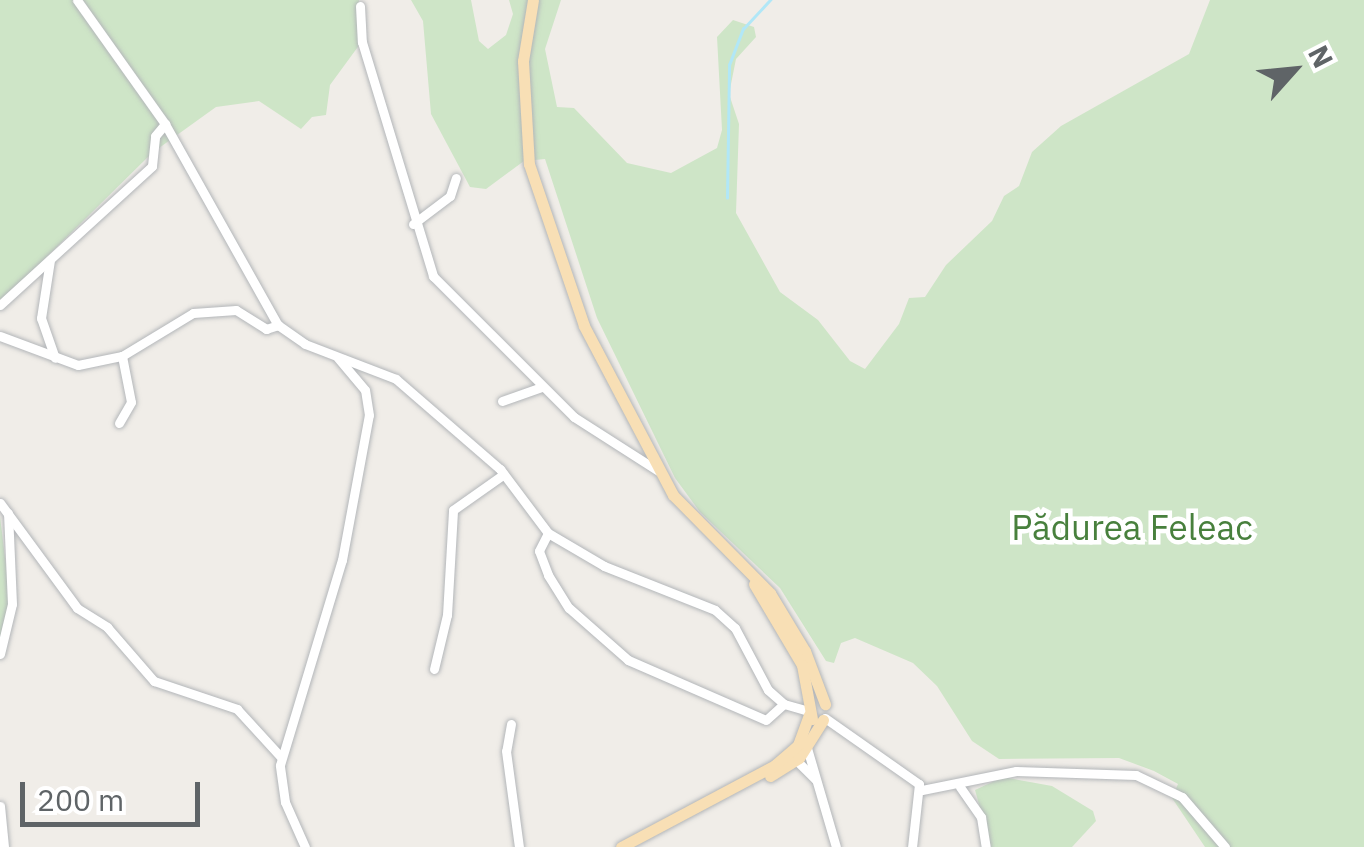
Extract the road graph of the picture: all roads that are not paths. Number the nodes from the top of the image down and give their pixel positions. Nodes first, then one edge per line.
1 (76, 0) edge
2 (533, 0) edge
3 (360, 6) dead end
4 (165, 124) junction
5 (456, 178) dead end
6 (413, 224) junction
7 (50, 260) junction
8 (0, 305) edge
9 (278, 326) junction
10 (0, 336) edge
11 (122, 356) junction
12 (337, 356) junction
13 (55, 358) junction
14 (545, 388) junction
15 (502, 401) dead end
16 (118, 423) dead end
17 (660, 472) junction
18 (504, 474) junction
19 (0, 503) edge
20 (8, 514) junction
21 (548, 533) junction
22 (750, 576) junction
23 (0, 654) edge
24 (434, 669) dead end
25 (784, 704) junction
26 (825, 704) junction
27 (810, 710) junction
28 (824, 719) junction
29 (510, 724) dead end
30 (798, 754) junction
31 (281, 757) junction
32 (816, 780) junction
33 (960, 787) junction
34 (922, 790) junction
35 (942, 791) junction
36 (921, 802) junction
37 (0, 806) edge
38 (4, 847) edge
39 (305, 847) edge
40 (519, 847) edge
41 (621, 847) edge
42 (633, 847) edge
43 (836, 847) edge
44 (912, 847) edge
45 (986, 847) edge
46 (1225, 847) edge

1 - 4 street
2 - 17 main road
3 - 6 street
4 - 7 street
4 - 9 street
5 - 6 street
6 - 14 street
7 - 8 street
7 - 13 street
9 - 11 street
9 - 12 street
10 - 13 street
11 - 13 street
11 - 16 street
12 - 18 street
12 - 31 street
14 - 15 street
14 - 17 street
17 - 22 main road
18 - 21 street
18 - 24 street
19 - 20 street
20 - 23 street
20 - 31 street
21 - 25 street
21 - 25 street
22 - 26 main road
22 - 27 main road
25 - 27 street
26 - 27 main road
26 - 28 main road
27 - 28 main road
27 - 30 main road
28 - 30 main road
28 - 34 street
29 - 40 street
30 - 32 street
30 - 32 street
30 - 41 main road
30 - 42 main road
31 - 39 street
32 - 43 street
33 - 35 street
33 - 45 street
33 - 46 street
34 - 35 street
34 - 36 street
35 - 36 street
36 - 44 street
37 - 38 street

